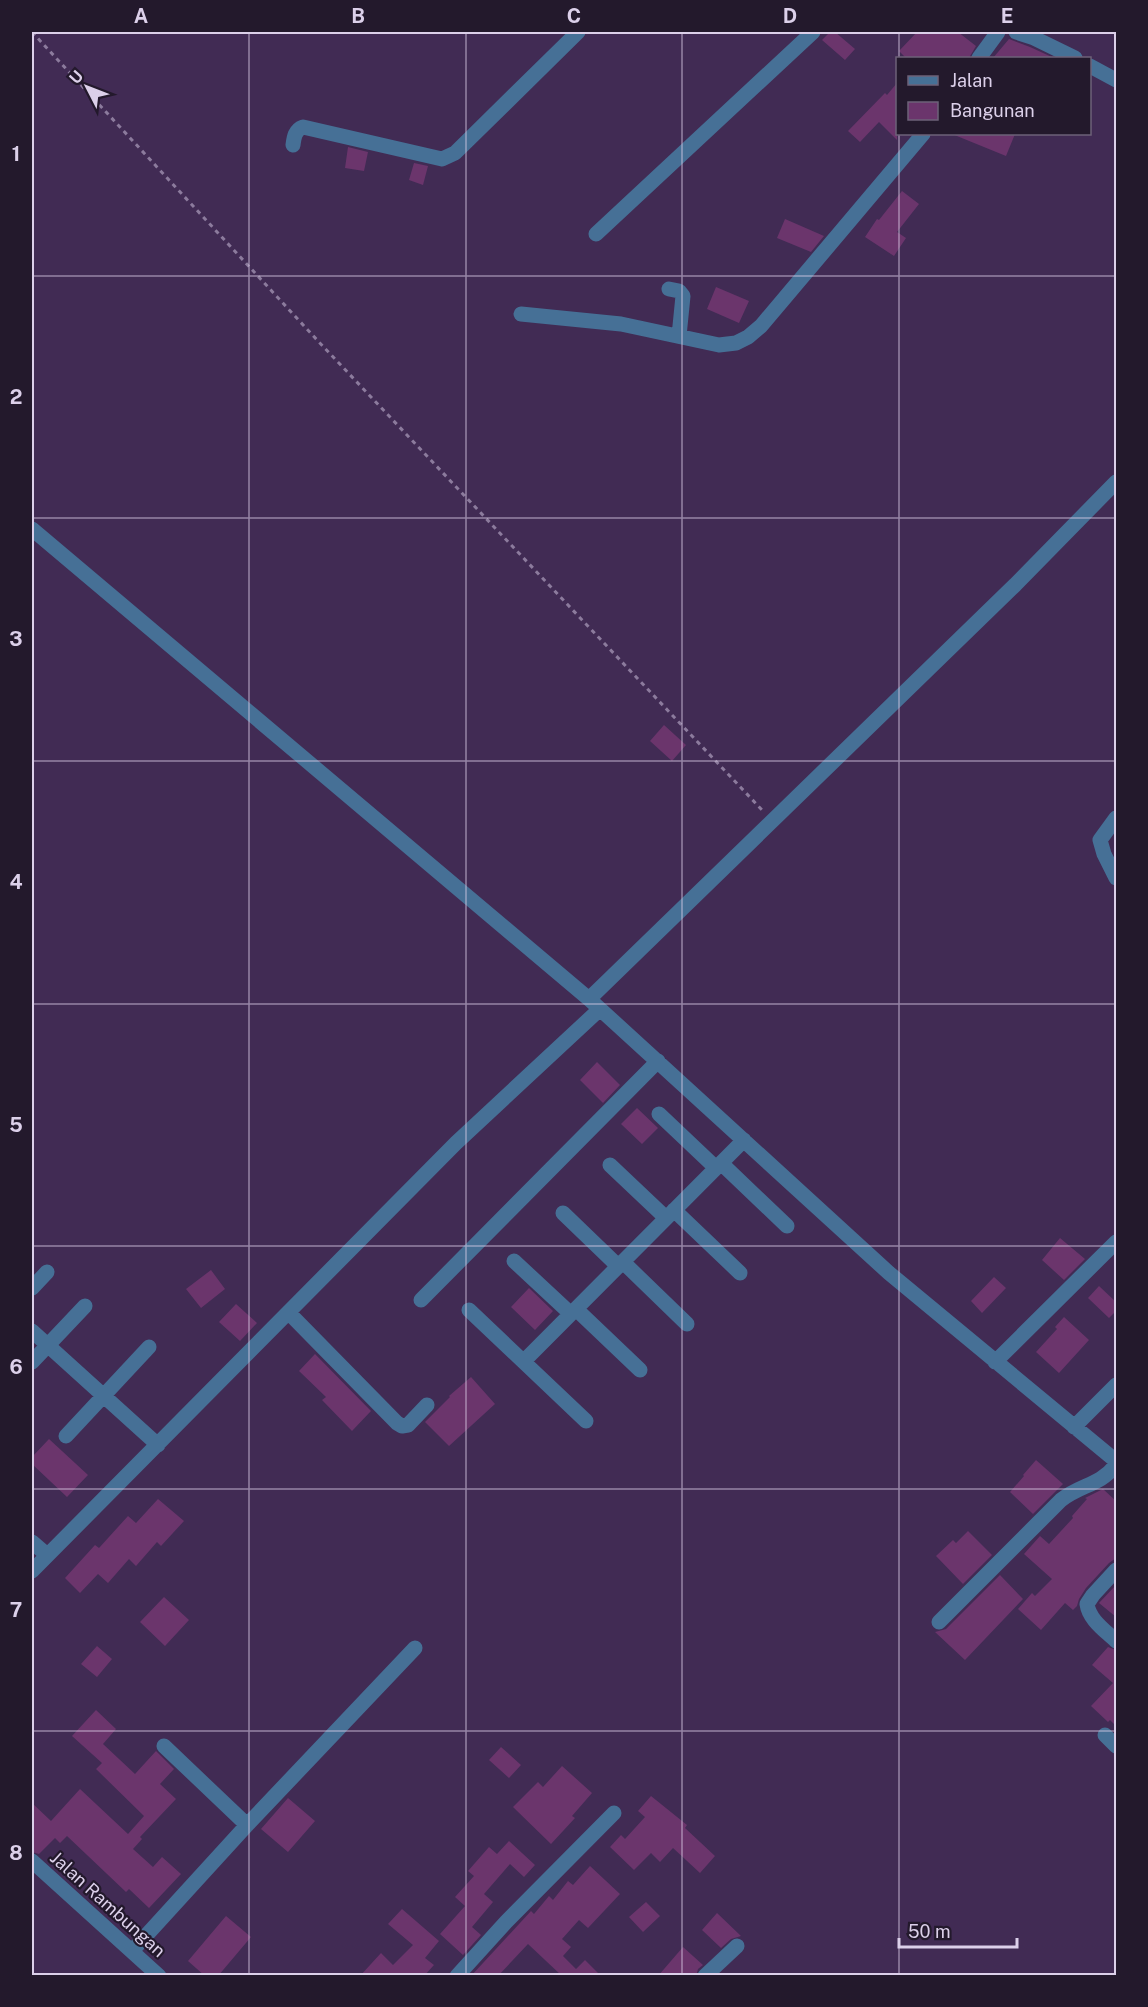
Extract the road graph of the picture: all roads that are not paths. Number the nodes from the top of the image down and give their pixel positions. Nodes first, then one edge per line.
1 (578, 32) edge
2 (813, 32) edge
3 (998, 32) edge
4 (1016, 32) edge
5 (980, 57) edge
6 (1073, 57) edge
7 (1091, 67) edge
8 (1116, 80) edge
9 (922, 135) edge
10 (293, 145) dead end
11 (596, 234) dead end
12 (669, 290) dead end
13 (521, 314) dead end
14 (679, 336) junction
15 (1116, 482) edge
16 (32, 530) edge
17 (1116, 818) edge
18 (1116, 878) edge
19 (594, 1004) junction
20 (658, 1061) junction
21 (659, 1114) dead end
22 (744, 1140) junction
23 (610, 1165) dead end
24 (719, 1166) junction
25 (563, 1213) dead end
26 (670, 1214) junction
27 (787, 1226) dead end
28 (1116, 1242) edge
29 (514, 1261) dead end
30 (620, 1264) junction
31 (47, 1272) dead end
32 (740, 1273) dead end
33 (32, 1288) edge
34 (421, 1299) dead end
35 (85, 1306) dead end
36 (469, 1310) dead end
37 (574, 1312) junction
38 (289, 1313) junction
39 (687, 1324) dead end
40 (32, 1331) edge
41 (47, 1345) junction
42 (149, 1347) dead end
43 (524, 1361) junction
44 (32, 1362) edge
45 (996, 1362) junction
46 (640, 1370) dead end
47 (1116, 1385) edge
48 (103, 1395) junction
49 (427, 1405) dead end
50 (586, 1421) dead end
51 (1074, 1427) junction
52 (66, 1436) dead end
53 (158, 1445) junction
54 (1116, 1463) edge
55 (32, 1542) edge
56 (47, 1556) junction
57 (1116, 1570) edge
58 (32, 1571) edge
59 (939, 1622) dead end
60 (1116, 1641) edge
61 (415, 1648) dead end
62 (1105, 1735) dead end
63 (164, 1746) dead end
64 (1116, 1746) edge
65 (614, 1813) dead end
66 (247, 1825) junction
67 (32, 1861) edge
68 (736, 1946) dead end
69 (132, 1951) junction
70 (159, 1976) edge
71 (457, 1976) edge
72 (705, 1976) edge

1 - 10 street
2 - 11 street
3 - 5 street
4 - 6 street
7 - 8 street
9 - 14 street
12 - 14 street
13 - 14 street
15 - 19 street
16 - 19 street
17 - 18 street
19 - 20 street
19 - 38 street
20 - 22 street
20 - 34 street
21 - 24 street
22 - 24 street
22 - 45 street
23 - 26 street
24 - 26 street
24 - 27 street
25 - 30 street
26 - 30 street
26 - 32 street
28 - 45 street
29 - 37 street
30 - 37 street
30 - 39 street
31 - 33 street
35 - 41 street
36 - 43 street
37 - 43 street
37 - 46 street
38 - 49 street
38 - 53 street
40 - 41 street
41 - 44 street
41 - 48 street
42 - 48 street
43 - 50 street
45 - 51 street
47 - 51 street
48 - 52 street
48 - 53 street
51 - 54 street
53 - 56 street
54 - 59 street
55 - 56 street
56 - 58 street
57 - 60 street
61 - 66 street
62 - 64 street
63 - 66 street
65 - 71 street
66 - 69 street
67 - 69 street, Jalan Rambungan
68 - 72 street
69 - 70 street, Jalan Rambungan

